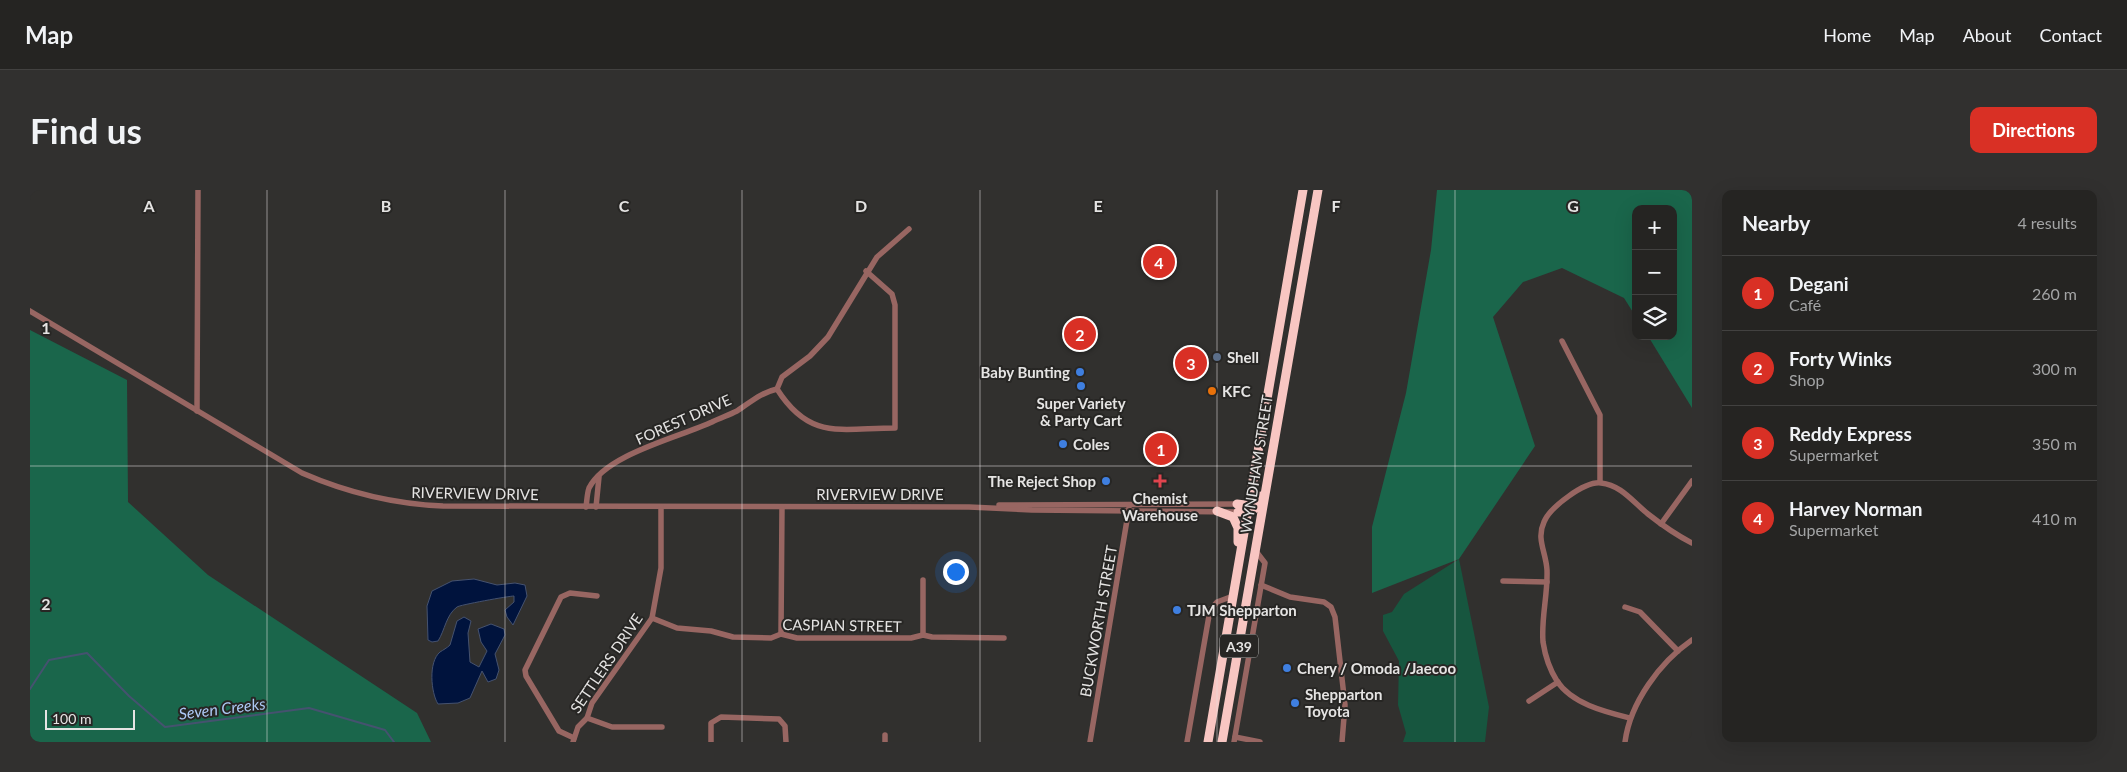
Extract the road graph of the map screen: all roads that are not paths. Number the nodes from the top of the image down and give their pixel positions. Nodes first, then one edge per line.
1 (198, 190) edge
2 (1303, 190) edge
3 (1318, 190) edge
4 (1314, 210) junction
5 (1297, 223) junction
6 (909, 229) dead end
7 (866, 271) junction
8 (1300, 289) junction
9 (1284, 303) junction
10 (30, 311) edge
11 (1562, 341) dead end
12 (776, 389) junction
13 (1279, 410) junction
14 (197, 411) junction
15 (600, 475) junction
16 (1692, 481) edge
17 (1600, 482) junction
18 (1130, 504) junction
19 (782, 506) junction
20 (586, 507) junction
21 (596, 507) junction
22 (661, 507) junction
23 (969, 507) junction
24 (1246, 508) junction
25 (1129, 511) junction
26 (1217, 511) junction
27 (1260, 524) junction
28 (1661, 524) junction
29 (1692, 543) edge
30 (1255, 550) junction
31 (923, 580) dead end
32 (1503, 581) dead end
33 (1547, 582) junction
34 (1261, 585) junction
35 (1234, 595) junction
36 (597, 596) dead end
37 (1625, 607) dead end
38 (652, 618) junction
39 (781, 634) junction
40 (923, 635) junction
41 (1004, 638) dead end
42 (1692, 640) edge
43 (1678, 651) junction
44 (1558, 682) junction
45 (1530, 701) dead end
46 (587, 718) junction
47 (1630, 718) junction
48 (662, 727) dead end
49 (885, 735) dead end
50 (573, 740) edge
51 (1235, 740) edge
52 (711, 742) edge
53 (786, 742) edge
54 (885, 742) edge
55 (1090, 742) edge
56 (1187, 742) edge
57 (1208, 742) edge
58 (1222, 742) edge
59 (1260, 742) edge
60 (1342, 742) edge
61 (1625, 742) edge

1 - 14 street
2 - 5 highway, WYNDHAM STREET / A39
3 - 4 highway, WYNDHAM STREET / A39
4 - 5 highway
4 - 8 highway, WYNDHAM STREET / A39
5 - 9 highway, WYNDHAM STREET / A39
6 - 7 street, FOREST DRIVE
7 - 12 street, FOREST DRIVE
7 - 12 street
8 - 9 highway
8 - 13 highway, WYNDHAM STREET / A39
9 - 24 highway, WYNDHAM STREET / A39
10 - 14 street, RIVERVIEW DRIVE
11 - 17 street
12 - 15 street, FOREST DRIVE
13 - 24 highway
13 - 27 highway, WYNDHAM STREET / A39
14 - 20 street, RIVERVIEW DRIVE
15 - 20 street, FOREST DRIVE
15 - 21 street
16 - 28 street
17 - 28 street
17 - 33 street
18 - 23 street, RIVERVIEW DRIVE
18 - 24 street, RIVERVIEW DRIVE
18 - 25 street, BUCKWORTH STREET
19 - 22 street, RIVERVIEW DRIVE
19 - 23 street, RIVERVIEW DRIVE
19 - 39 street
20 - 21 street, RIVERVIEW DRIVE
21 - 22 street, RIVERVIEW DRIVE
22 - 38 street, SETTLERS DRIVE
23 - 25 street, RIVERVIEW DRIVE
24 - 26 street, RIVERVIEW DRIVE
24 - 27 highway
24 - 35 highway, WYNDHAM STREET / A39
25 - 26 street, RIVERVIEW DRIVE
25 - 55 street, BUCKWORTH STREET
26 - 35 highway
27 - 30 highway, WYNDHAM STREET / A39
28 - 29 street
30 - 34 street
30 - 58 highway, WYNDHAM STREET / A39
31 - 40 street
32 - 33 street
33 - 44 street
34 - 51 street
34 - 60 street
35 - 56 street
35 - 57 highway, WYNDHAM STREET / A39
36 - 50 street
37 - 43 street
38 - 39 street, CASPIAN STREET
38 - 46 street, SETTLERS DRIVE
39 - 40 street, CASPIAN STREET
40 - 41 street, CASPIAN STREET
42 - 43 street
43 - 47 street
44 - 45 street
44 - 47 street
46 - 48 street
46 - 50 street, SETTLERS DRIVE
47 - 61 street
49 - 54 street
51 - 59 street
52 - 53 street

